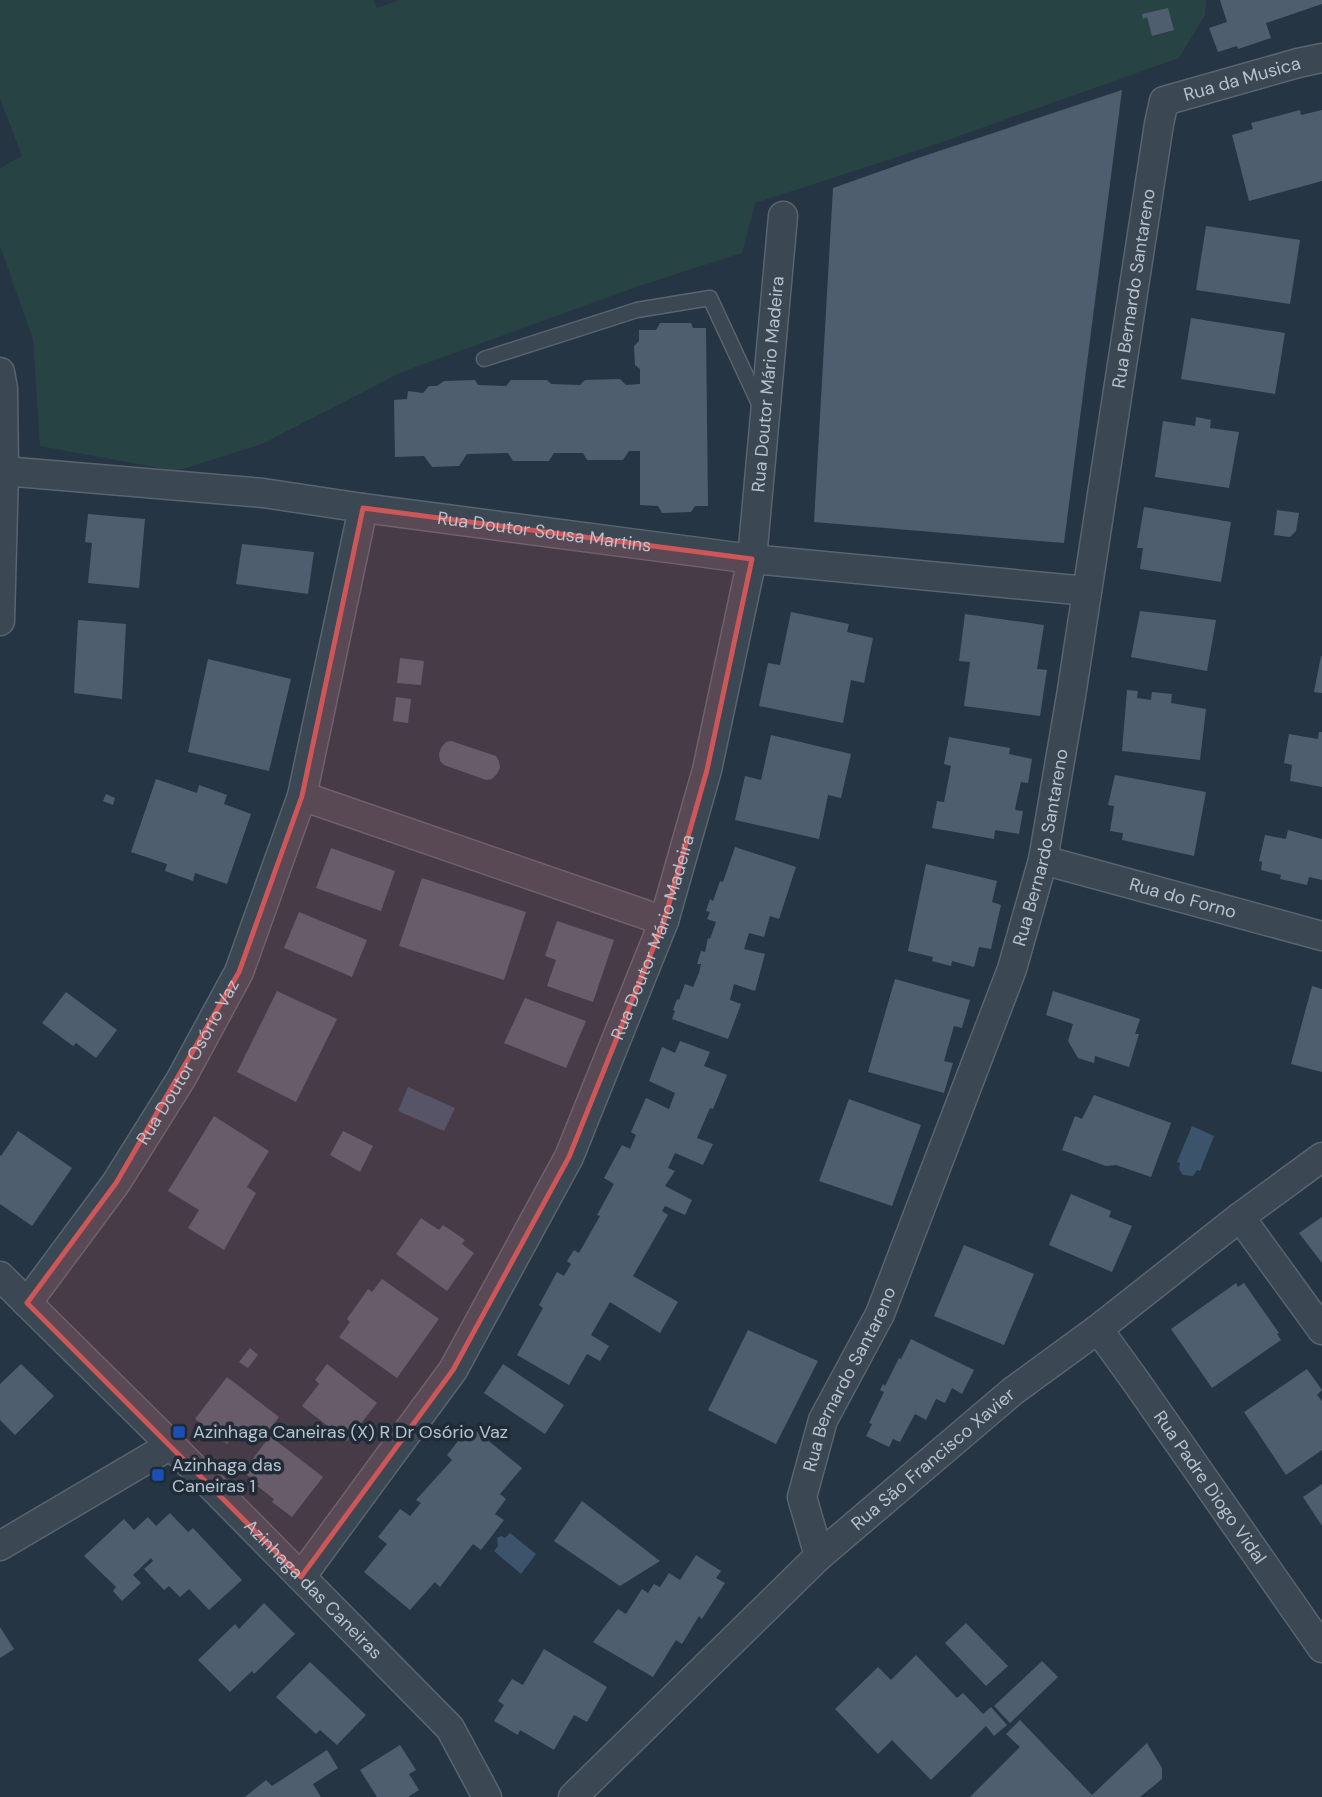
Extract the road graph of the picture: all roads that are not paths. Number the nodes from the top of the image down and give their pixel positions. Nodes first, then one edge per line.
1 (1322, 58) edge
2 (1164, 101) joint
3 (783, 216) dead end
4 (484, 359) dead end
5 (1, 383) edge
6 (765, 418) junction
7 (4, 471) junction
8 (363, 508) junction
9 (752, 559) junction
10 (1087, 591) junction
11 (0, 621) edge
12 (302, 796) junction
13 (1044, 860) junction
14 (664, 921) junction
15 (1322, 936) edge
16 (1322, 1157) edge
17 (1240, 1217) junction
18 (0, 1276) edge
19 (27, 1303) junction
20 (1098, 1329) junction
21 (1322, 1330) edge
22 (171, 1445) junction
23 (0, 1546) edge
24 (819, 1556) junction
25 (301, 1577) junction
26 (1322, 1648) edge
27 (487, 1797) edge
28 (573, 1797) edge

1 - 2 street, Rua da Musica
2 - 10 street, Rua Bernardo Santareno
3 - 6 street, Rua Doutor Mário Madeira
4 - 6 lane
5 - 7 street
6 - 9 street, Rua Doutor Mário Madeira
7 - 8 street, Rua Doutor Sousa Martins
7 - 11 street
8 - 9 street, Rua Doutor Sousa Martins
8 - 12 street, Rua Doutor Osório Vaz
9 - 10 street, Rua Doutor Sousa Martins
9 - 14 street, Rua Doutor Mário Madeira
10 - 13 street, Rua Bernardo Santareno
12 - 14 street
12 - 19 street, Rua Doutor Osório Vaz
13 - 15 street, Rua do Forno
13 - 24 street, Rua Bernardo Santareno
14 - 25 street, Rua Doutor Mário Madeira
16 - 17 street, Rua São Francisco Xavier
17 - 20 street, Rua São Francisco Xavier
17 - 21 street
18 - 19 street, Azinhaga das Caneiras
19 - 22 street, Azinhaga das Caneiras
20 - 24 street, Rua São Francisco Xavier
20 - 26 street, Rua Padre Diogo Vidal
22 - 23 street
22 - 25 street, Azinhaga das Caneiras
24 - 28 street, Rua São Francisco Xavier
25 - 27 street, Azinhaga das Caneiras

